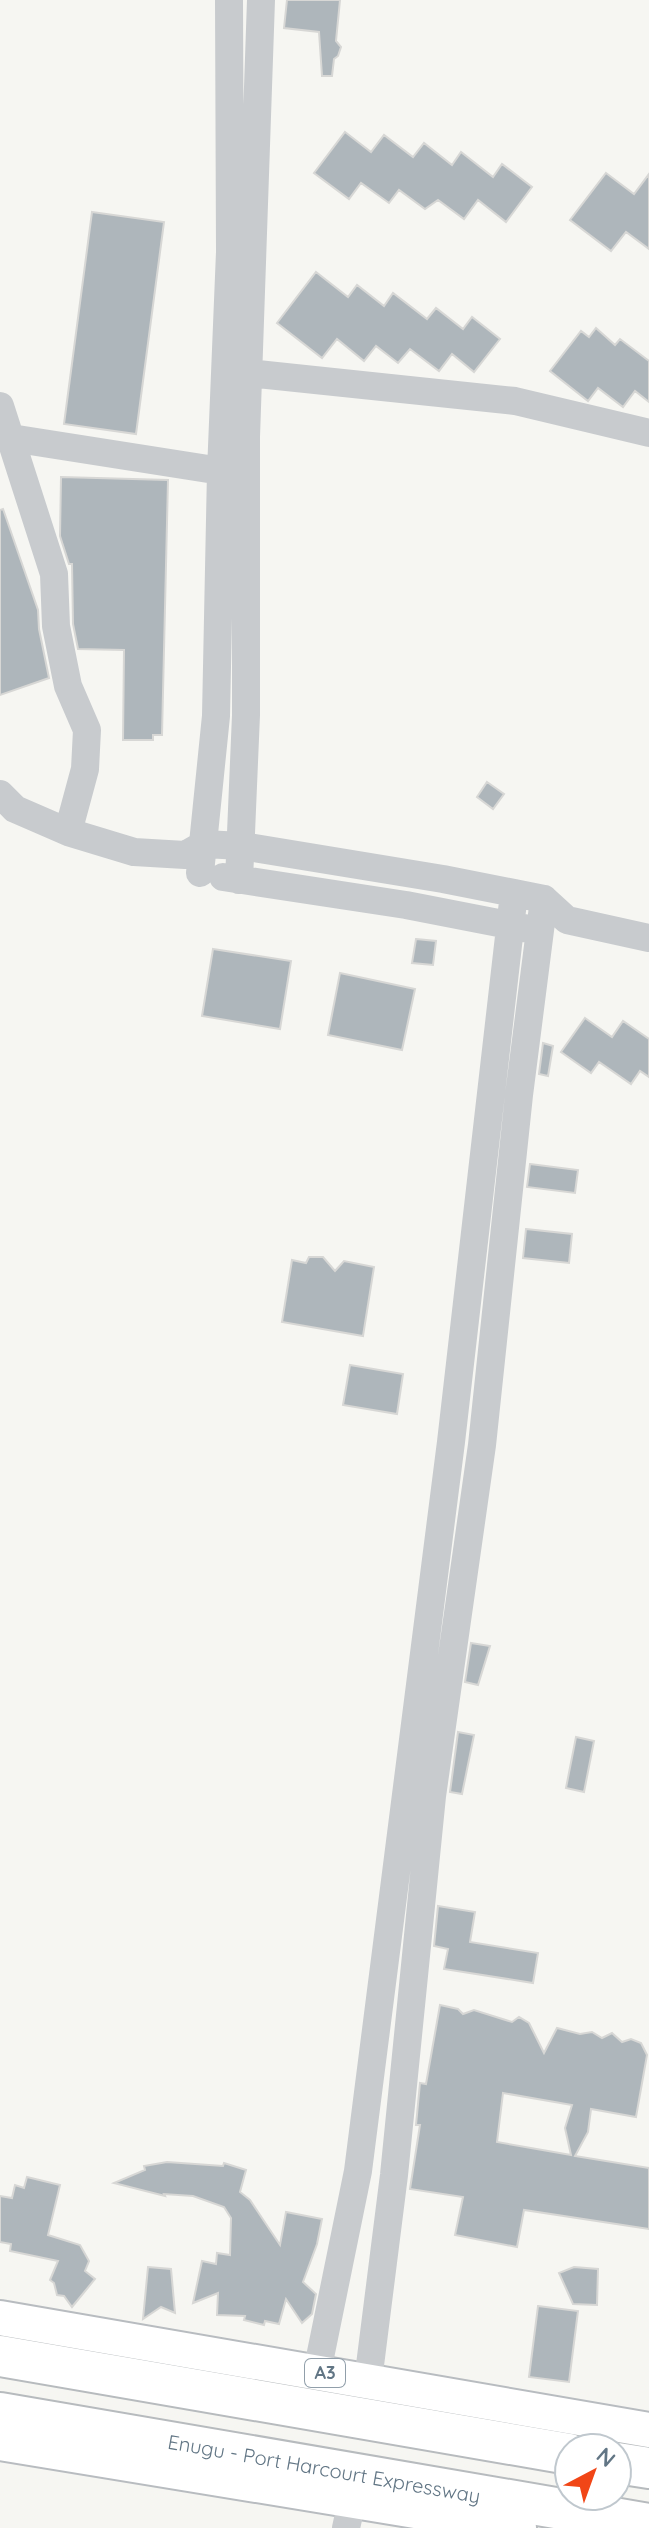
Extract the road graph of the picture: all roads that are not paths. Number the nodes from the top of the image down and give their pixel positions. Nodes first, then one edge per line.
1 (229, 0) edge
2 (261, 0) edge
3 (248, 373) junction
4 (0, 406) edge
5 (649, 433) edge
6 (11, 438) junction
7 (221, 471) junction
8 (0, 794) edge
9 (68, 832) junction
10 (242, 846) junction
11 (196, 857) junction
12 (239, 880) junction
13 (514, 893) junction
14 (544, 899) junction
15 (567, 920) junction
16 (511, 926) junction
17 (541, 931) junction
18 (649, 938) edge
19 (0, 2318) edge
20 (0, 2356) edge
21 (317, 2372) junction
22 (368, 2381) junction
23 (0, 2413) edge
24 (649, 2430) edge
25 (0, 2443) edge
26 (553, 2451) edge
27 (349, 2514) edge
28 (649, 2524) edge
29 (519, 2528) edge

1 - 7 street
2 - 3 street
3 - 5 street
3 - 10 street
4 - 6 street
6 - 7 street
6 - 9 street
7 - 11 street
8 - 9 street
9 - 11 street
10 - 11 street
10 - 12 street
10 - 13 street
11 - 12 street
12 - 16 street
13 - 14 street
13 - 16 street
14 - 15 street
14 - 17 street
15 - 17 street
15 - 18 street
16 - 17 street
16 - 21 street
17 - 22 street
19 - 21 main road, A3
20 - 26 highway, A3
21 - 22 main road, A3
22 - 24 main road, A3
23 - 28 highway, Enugu - Port Harcourt Expressway
25 - 27 main road, Enugu - Port Harcourt Expressway
27 - 29 main road, Enugu - Port Harcourt Expressway

